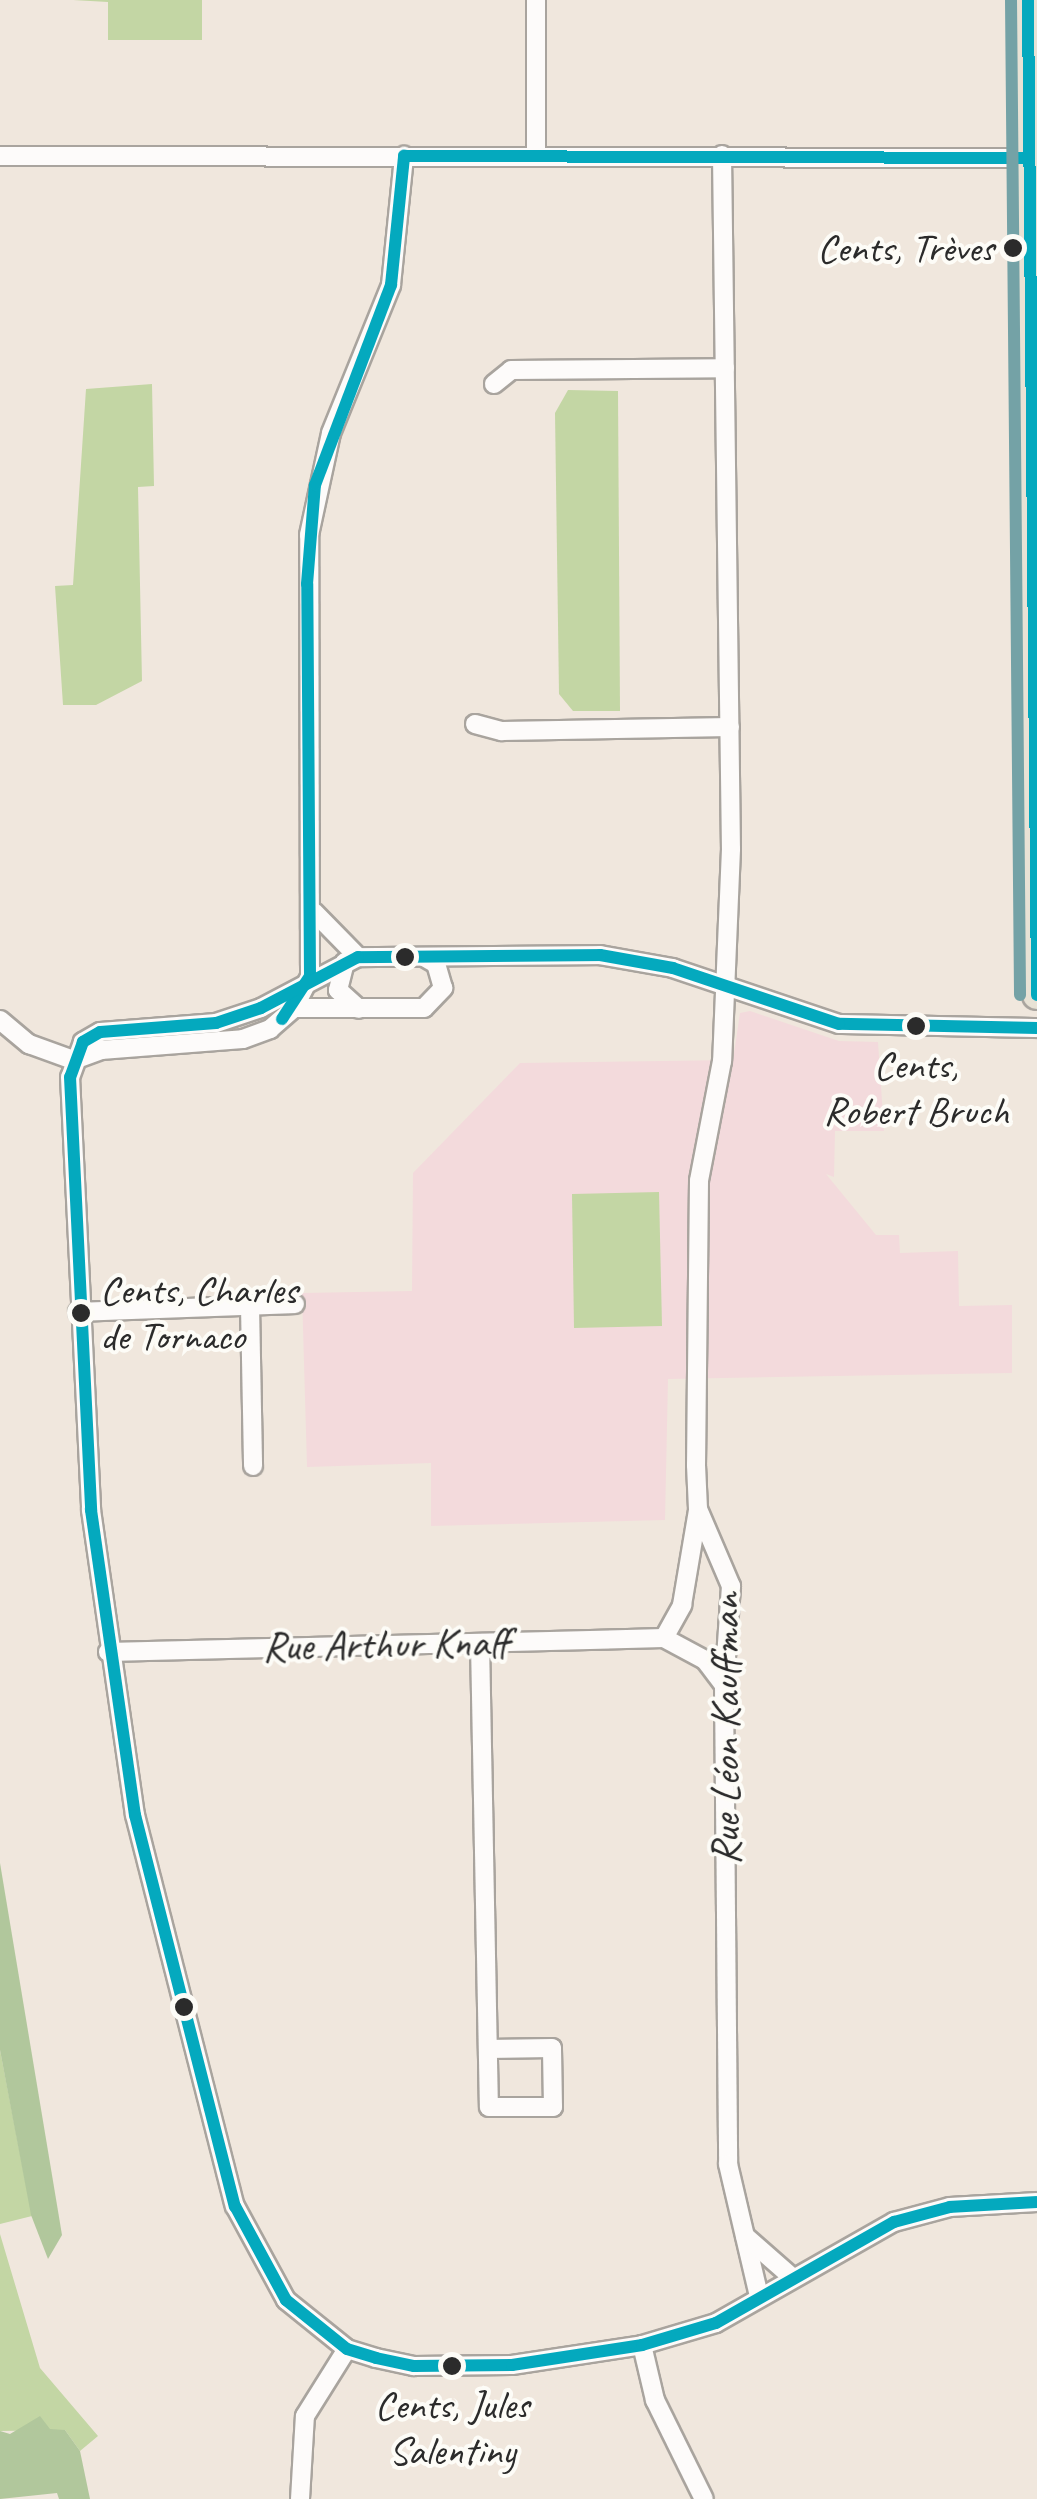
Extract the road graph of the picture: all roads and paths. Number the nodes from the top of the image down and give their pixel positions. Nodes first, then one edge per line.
1 (536, 0) edge
2 (1028, 0) edge
3 (0, 156) edge
4 (404, 156) junction
5 (536, 156) junction
6 (722, 156) junction
7 (1029, 158) junction
8 (725, 368) junction
9 (494, 384) dead end
10 (475, 724) dead end
11 (730, 727) junction
12 (314, 912) junction
13 (424, 957) junction
14 (352, 959) junction
15 (310, 976) junction
16 (725, 987) junction
17 (1037, 995) edge
18 (294, 1008) junction
19 (359, 1009) junction
20 (0, 1020) edge
21 (1037, 1028) edge
22 (74, 1060) junction
23 (295, 1304) dead end
24 (250, 1306) junction
25 (78, 1312) junction
26 (253, 1466) dead end
27 (698, 1509) junction
28 (664, 1638) junction
29 (480, 1643) junction
30 (108, 1652) junction
31 (724, 1685) junction
32 (488, 2049) junction
33 (1037, 2202) edge
34 (746, 2236) junction
35 (792, 2278) junction
36 (759, 2296) junction
37 (642, 2345) junction
38 (348, 2349) junction
39 (300, 2499) edge
40 (704, 2499) edge

1 - 5 street
2 - 7 main road
3 - 4 street
4 - 5 street
4 - 12 street
5 - 6 street
6 - 7 street
6 - 8 street, Rue Léon Kauffman
7 - 17 main road
8 - 9 street
8 - 11 street, Rue Léon Kauffman
10 - 11 street
11 - 16 street, Rue Léon Kauffman
12 - 14 street
12 - 15 street
13 - 14 street
13 - 16 street
13 - 19 street
14 - 15 street
14 - 19 street
15 - 18 street
15 - 22 street
16 - 21 street
16 - 27 street, Rue Léon Kauffman
18 - 19 street
18 - 22 street
20 - 22 street
22 - 25 street
23 - 24 street
24 - 25 street
24 - 26 street
25 - 30 street
27 - 28 street
27 - 31 street, Rue Léon Kauffman
28 - 29 street, Rue Arthur Knaff
28 - 31 street
29 - 30 street, Rue Arthur Knaff
29 - 32 street
30 - 38 street
31 - 34 street, Rue Léon Kauffman
32 - 32 street
33 - 35 street
34 - 35 street
34 - 36 street, Rue Léon Kauffman
35 - 36 street
36 - 37 street
37 - 38 street
37 - 40 street
38 - 39 street

